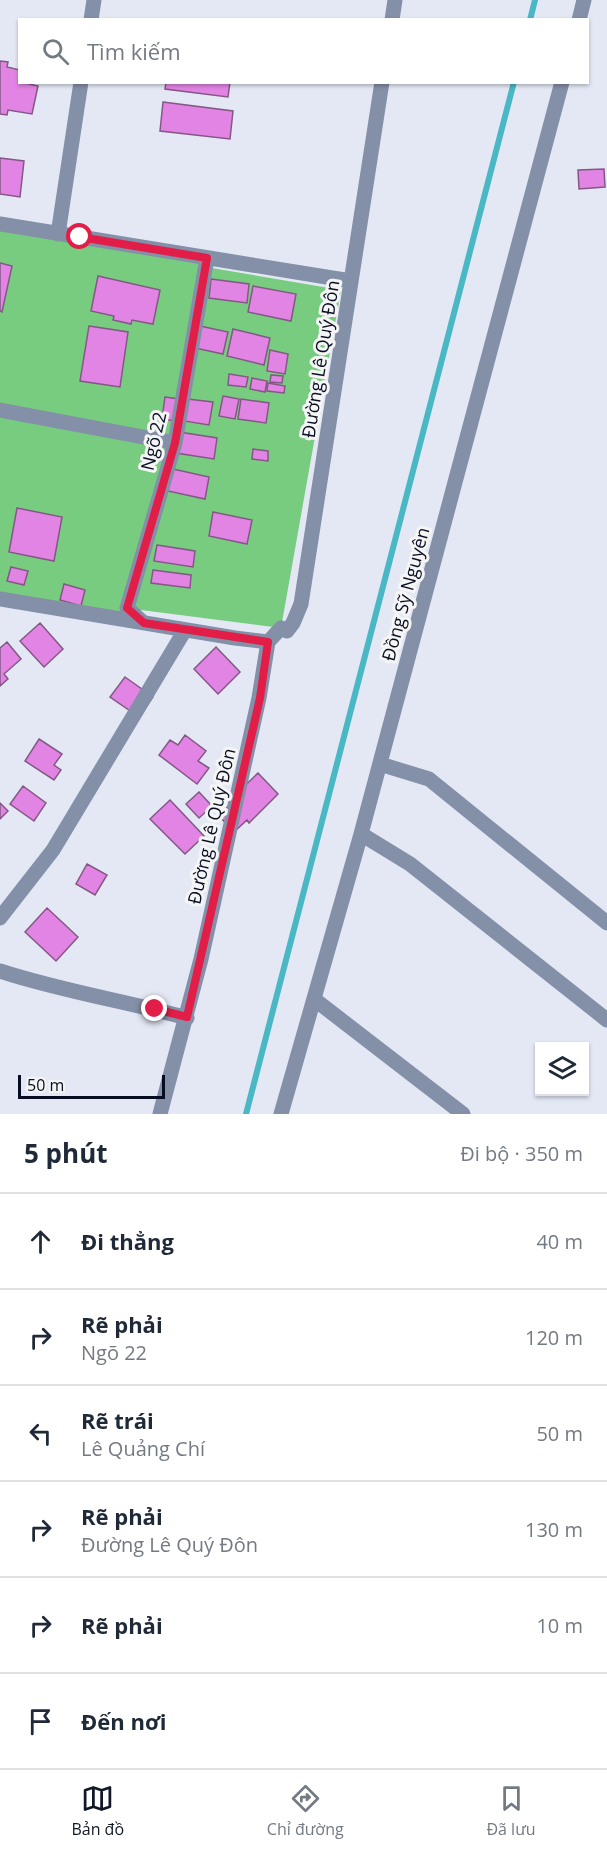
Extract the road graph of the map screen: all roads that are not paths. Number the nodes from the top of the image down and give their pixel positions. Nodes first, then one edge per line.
1 (94, 0) edge
2 (395, 0) edge
3 (584, 0) edge
4 (91, 18) edge
5 (392, 18) edge
6 (580, 18) edge
7 (81, 84) edge
8 (382, 84) edge
9 (561, 84) edge
10 (0, 224) edge
11 (58, 234) junction
12 (207, 258) junction
13 (351, 281) junction
14 (0, 410) edge
15 (175, 443) junction
16 (0, 599) edge
17 (19, 602) junction
18 (0, 613) edge
19 (144, 623) junction
20 (185, 630) junction
21 (268, 642) junction
22 (380, 764) junction
23 (361, 834) junction
24 (0, 918) edge
25 (607, 923) edge
26 (0, 971) edge
27 (314, 999) junction
28 (187, 1017) junction
29 (607, 1020) edge
30 (160, 1114) edge
31 (281, 1114) edge
32 (463, 1114) edge

1 - 4 street
2 - 5 street
3 - 6 street
7 - 11 street
8 - 13 street, Đường Lê Quý Đôn
9 - 22 street, Đồng Sỹ Nguyên
10 - 11 street
11 - 12 street
12 - 13 street
12 - 15 street, Ngõ 22
13 - 21 street, Đường Lê Quý Đôn
14 - 15 street
15 - 19 street, Ngõ 22
16 - 17 street
17 - 18 street
17 - 19 street
19 - 20 street
20 - 21 street
20 - 24 street
21 - 28 street, Đường Lê Quý Đôn
22 - 23 street, Đồng Sỹ Nguyên
22 - 25 street
23 - 27 street, Đồng Sỹ Nguyên
23 - 29 street
26 - 28 street
27 - 31 street, Đồng Sỹ Nguyên
27 - 32 street
28 - 30 street, Đường Lê Quý Đôn

